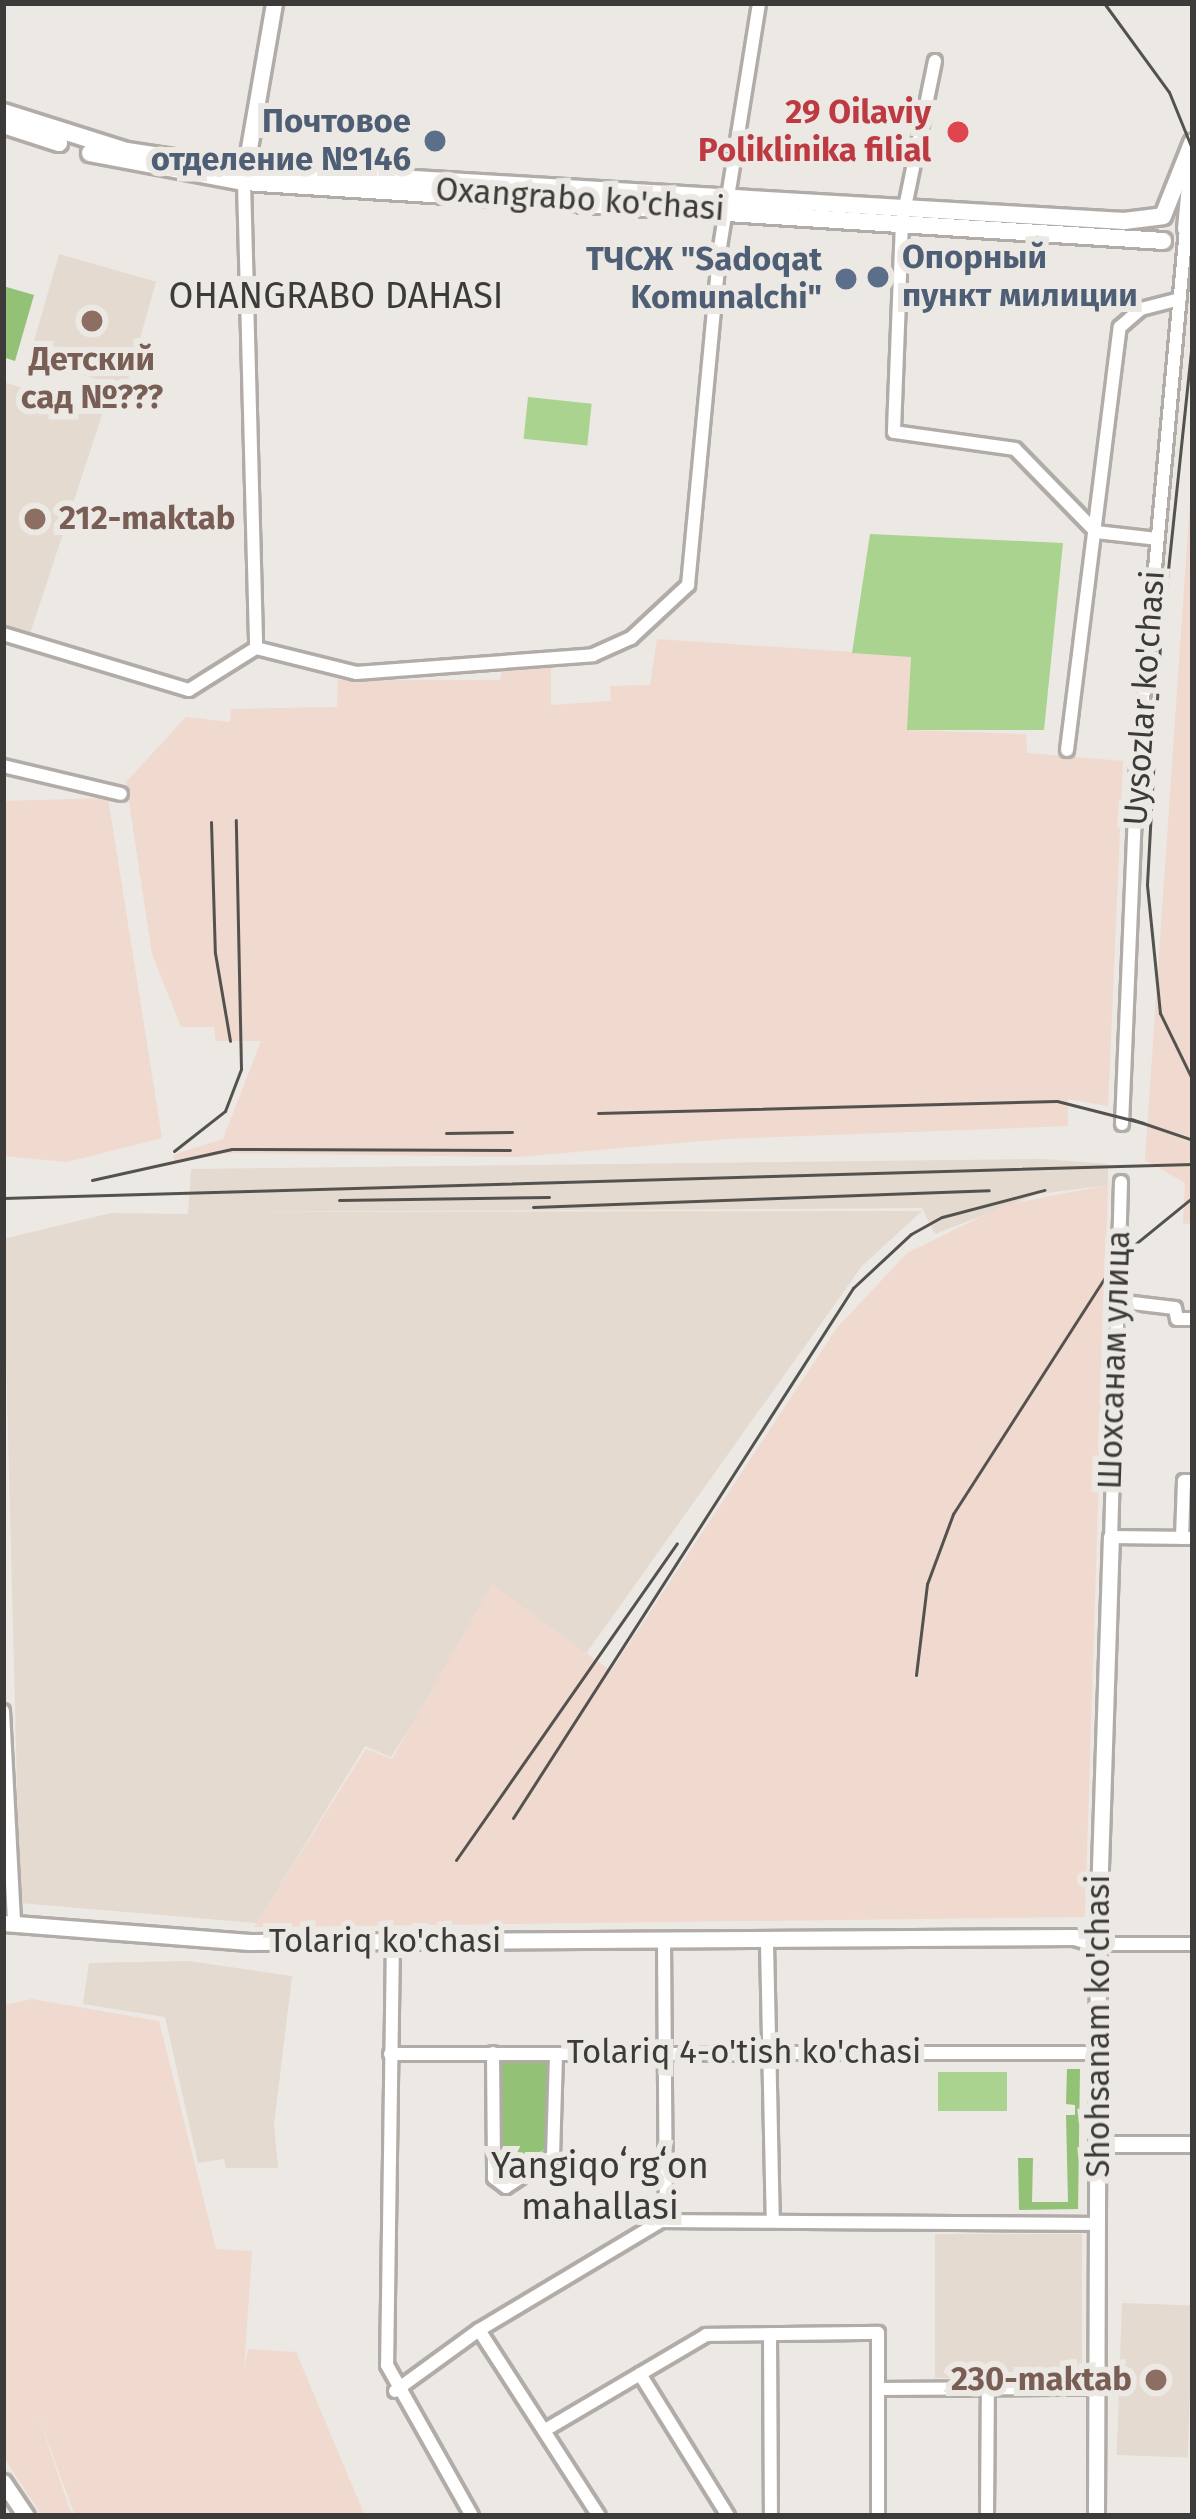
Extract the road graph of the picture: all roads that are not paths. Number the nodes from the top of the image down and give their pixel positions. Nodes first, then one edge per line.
1 (274, 3) edge
2 (759, 3) edge
3 (935, 62) dead end
4 (4, 118) edge
5 (1193, 134) edge
6 (1192, 143) edge
7 (244, 175) junction
8 (1177, 190) junction
9 (728, 203) junction
10 (903, 215) junction
11 (1162, 216) junction
12 (1137, 219) junction
13 (1186, 229) junction
14 (1163, 241) junction
15 (1183, 273) junction
16 (1180, 299) junction
17 (1096, 532) junction
18 (1157, 539) junction
19 (3, 634) edge
20 (256, 648) junction
21 (1067, 750) dead end
22 (3, 766) edge
23 (122, 794) dead end
24 (1122, 1124) dead end
25 (1121, 1182) dead end
26 (1116, 1300) junction
27 (1193, 1318) edge
28 (1193, 1481) edge
29 (1111, 1537) junction
30 (1188, 1538) edge
31 (3, 1711) edge
32 (8, 1923) edge
33 (393, 1941) junction
34 (664, 1942) junction
35 (767, 1943) junction
36 (1098, 1944) junction
37 (1193, 1944) edge
38 (772, 2050) junction
39 (664, 2051) junction
40 (493, 2053) junction
41 (1098, 2053) junction
42 (390, 2054) junction
43 (556, 2054) junction
44 (1098, 2144) junction
45 (1193, 2144) edge
46 (773, 2220) junction
47 (666, 2221) junction
48 (1098, 2224) junction
49 (479, 2330) junction
50 (770, 2334) junction
51 (640, 2374) junction
52 (988, 2388) junction
53 (1097, 2388) junction
54 (879, 2389) junction
55 (395, 2392) junction
56 (545, 2430) junction
57 (3, 2482) edge
58 (26, 2516) edge
59 (472, 2516) edge
60 (599, 2516) edge
61 (728, 2516) edge
62 (771, 2516) edge
63 (878, 2516) edge
64 (988, 2516) edge
65 (1096, 2516) edge

1 - 7 street
2 - 9 street
3 - 10 street
4 - 7 main road, Oxangrabo ko'chasi
5 - 6 main road, Uysozlar ko'chasi
6 - 8 main road, Uysozlar ko'chasi
6 - 13 main road, Uysozlar ko'chasi
7 - 9 main road, Oxangrabo ko'chasi
7 - 20 street
8 - 11 main road, Uysozlar ko'chasi
8 - 12 main road
9 - 10 main road, Oxangrabo ko'chasi
9 - 20 street
10 - 12 main road, Oxangrabo ko'chasi
10 - 14 main road, Oxangrabo ko'chasi
10 - 17 street
11 - 12 main road, Oxangrabo ko'chasi
11 - 13 main road
11 - 14 main road
13 - 14 main road
13 - 15 street, Uysozlar ko'chasi
14 - 15 street
15 - 16 street, Uysozlar ko'chasi
16 - 17 street
16 - 18 street, Uysozlar ko'chasi
17 - 18 street
17 - 21 street
18 - 24 street, Uysozlar ko'chasi
19 - 20 street
22 - 23 street
25 - 26 street, Шохсанам улица
26 - 27 street
26 - 29 street, Шохсанам улица
28 - 30 street
29 - 30 street
29 - 36 street, Shohsanam ko'chasi
31 - 32 street
32 - 33 street, Tolariq ko'chasi
33 - 34 street, Tolariq ko'chasi
33 - 42 street
34 - 35 street, Tolariq ko'chasi
34 - 39 street
35 - 36 street, Tolariq ko'chasi
35 - 38 street
36 - 37 street, Tolariq ko'chasi
36 - 41 street, Shohsanam ko'chasi
38 - 39 street, Tolariq 4-o'tish ko'chasi
38 - 41 street, Tolariq 4-o'tish ko'chasi
38 - 46 street
39 - 43 street, Tolariq 4-o'tish ko'chasi
39 - 47 street
40 - 42 street, Tolariq 4-o'tish ko'chasi
40 - 43 street, Tolariq 4-o'tish ko'chasi
40 - 43 street
41 - 44 street, Shohsanam ko'chasi
42 - 55 street
44 - 45 street
44 - 48 street, Shohsanam ko'chasi
46 - 47 street
46 - 48 street
47 - 49 street
48 - 53 street, Shohsanam ko'chasi
49 - 55 street
49 - 56 street
50 - 51 street
50 - 54 street
50 - 62 street
51 - 56 street
51 - 61 street
52 - 53 street
52 - 54 street
52 - 64 street
53 - 65 street, Shohsanam ko'chasi
54 - 63 street
55 - 59 street
56 - 60 street
57 - 58 street

